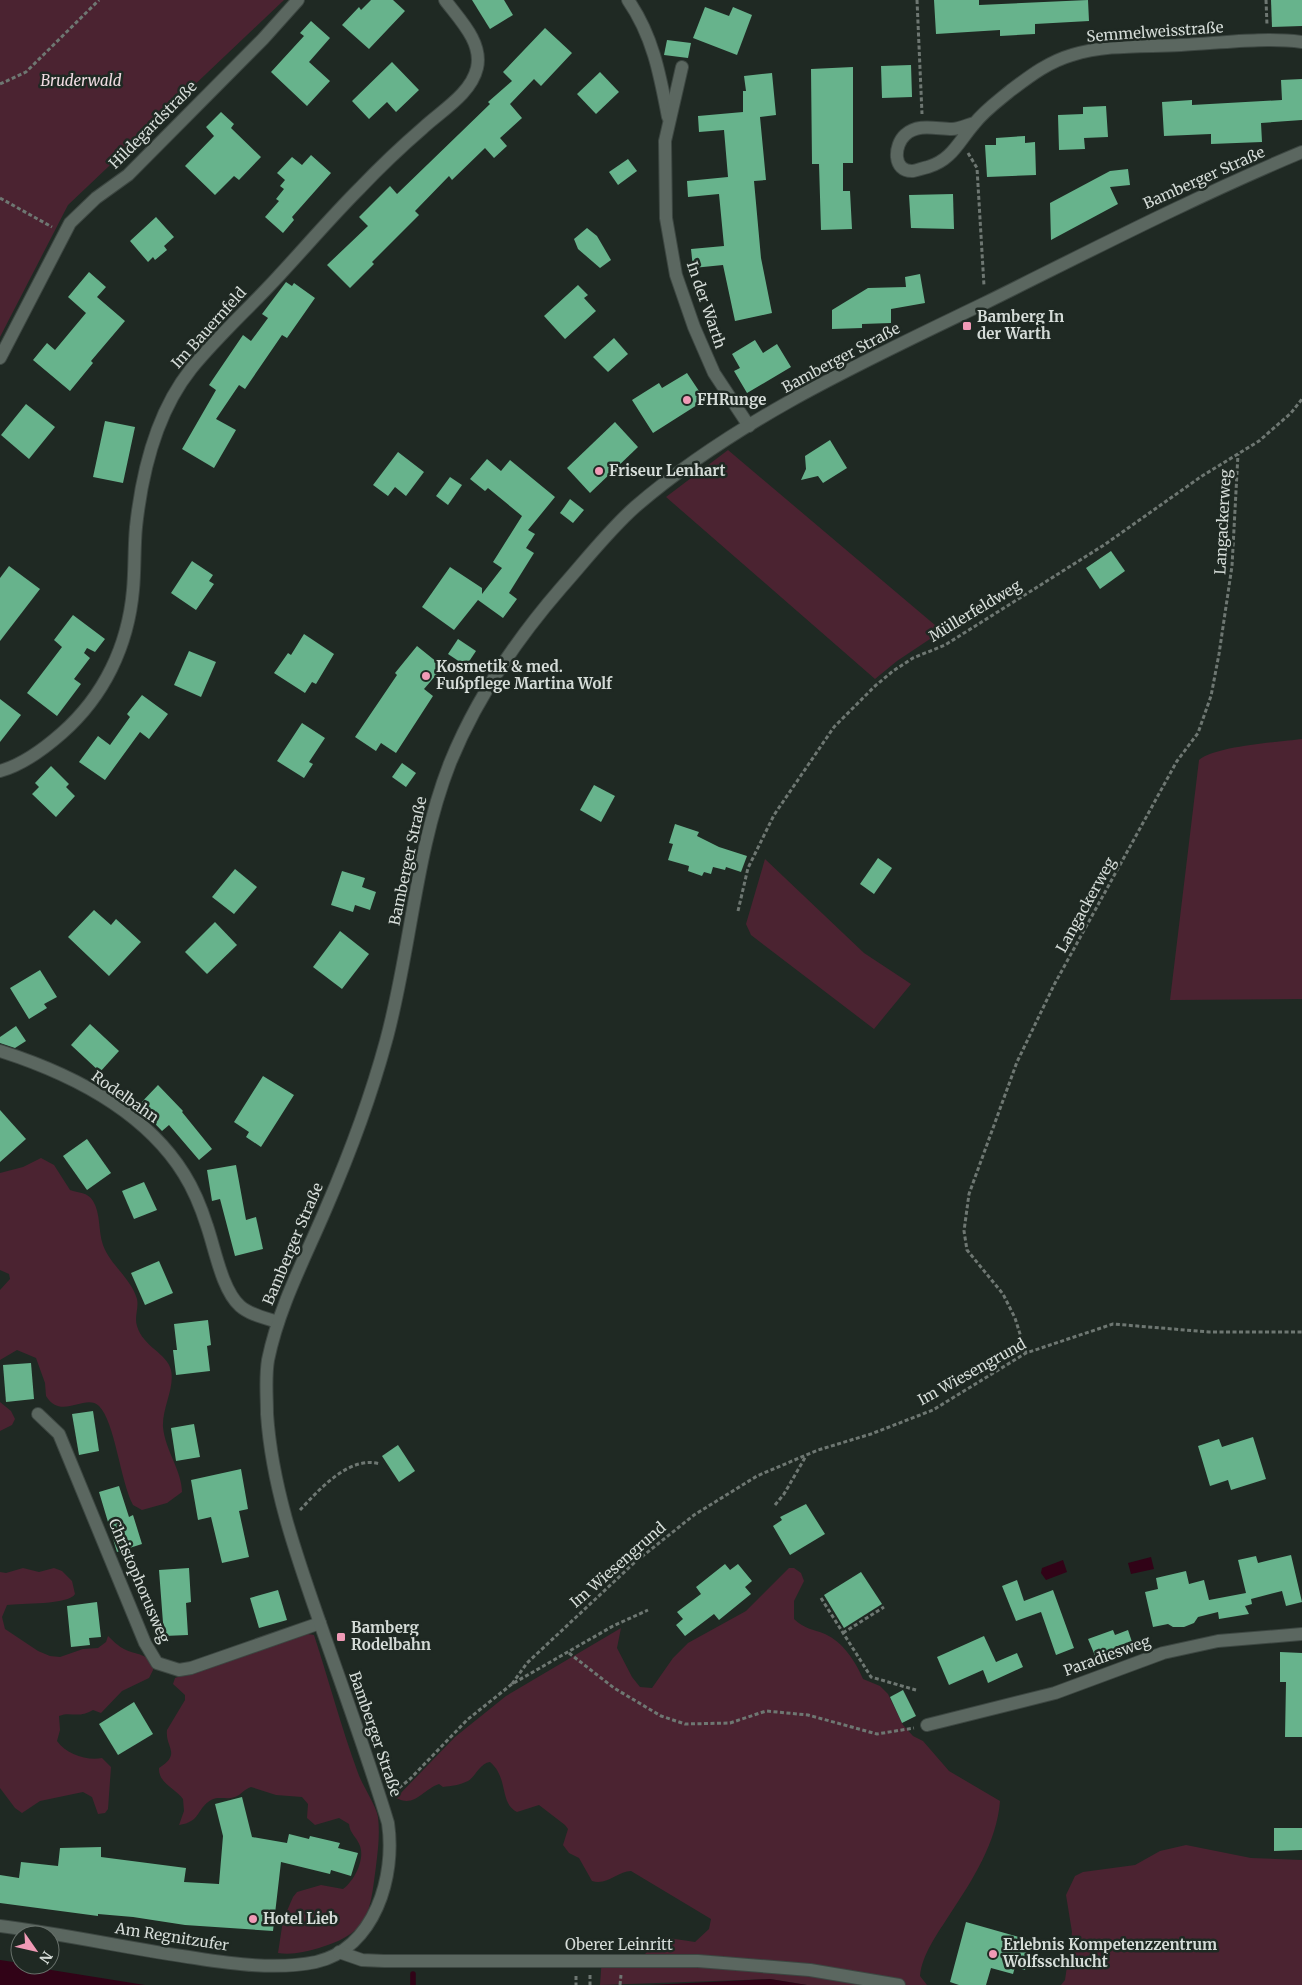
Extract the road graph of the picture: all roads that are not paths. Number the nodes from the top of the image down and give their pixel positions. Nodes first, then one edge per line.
1 (298, 0) edge
2 (445, 0) edge
3 (628, 0) edge
4 (1302, 42) edge
5 (682, 67) dead end
6 (974, 123) junction
7 (669, 124) junction
8 (1302, 152) edge
9 (0, 358) edge
10 (749, 426) junction
11 (0, 771) edge
12 (0, 1051) edge
13 (278, 1322) junction
14 (38, 1414) dead end
15 (320, 1623) junction
16 (1302, 1634) edge
17 (927, 1725) road end
18 (0, 1926) edge
19 (339, 1952) junction
20 (899, 1985) edge

1 - 9 street, Hildegardstraße
2 - 11 street, Im Bauernfeld
3 - 7 street, In der Warth
4 - 6 street, Semmelweisstraße
5 - 7 street, In der Warth
6 - 6 street, Semmelweisstraße
7 - 10 street, In der Warth
8 - 10 street, Bamberger Straße
10 - 13 street, Bamberger Straße
12 - 13 street, Rodelbahn
13 - 15 street, Bamberger Straße
14 - 15 street, Christophorusweg
15 - 19 street, Bamberger Straße
16 - 17 street, Paradiesweg
18 - 19 street, Am Regnitzufer
19 - 20 street, Oberer Leinritt

